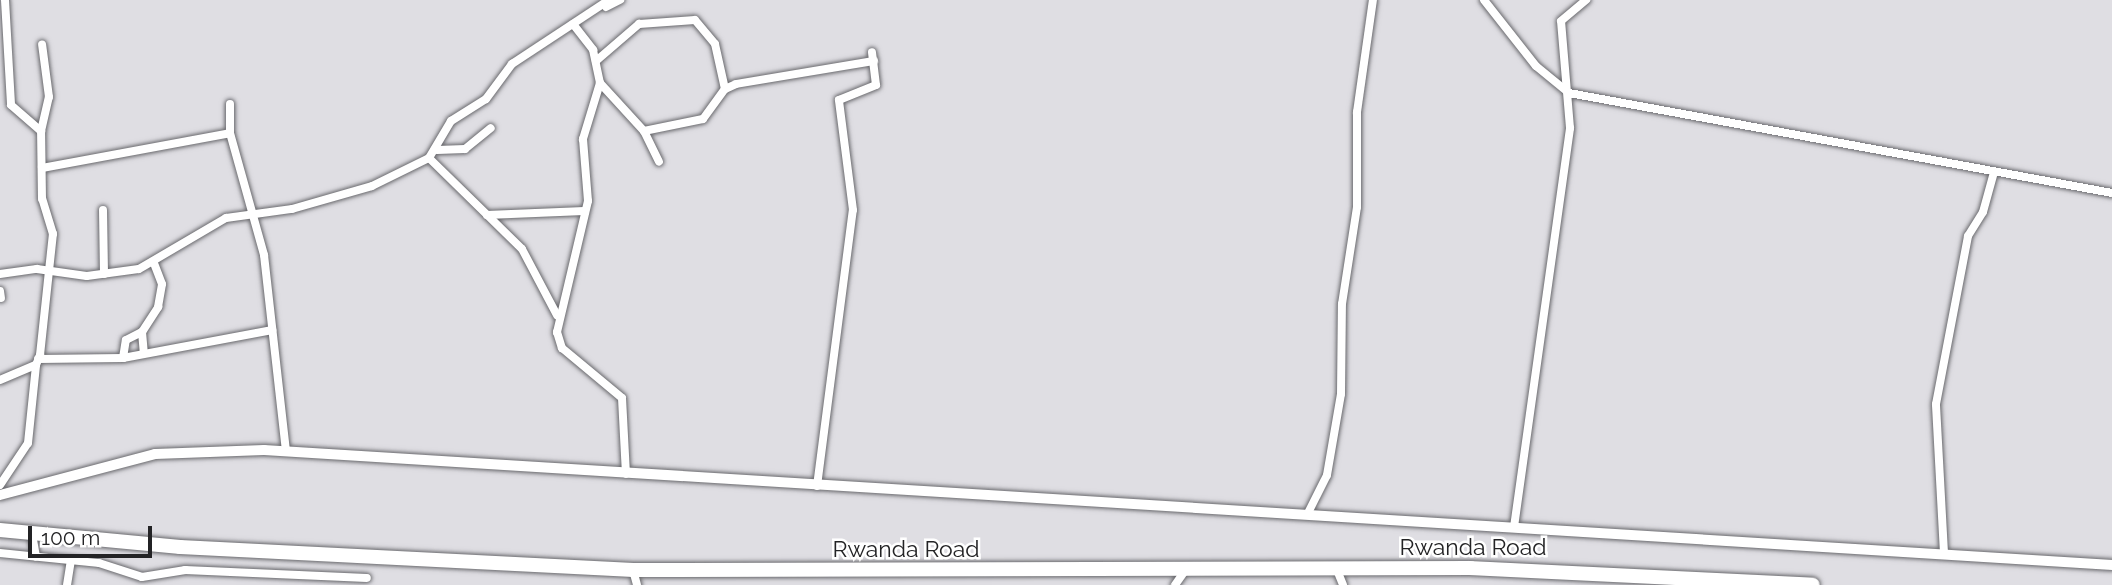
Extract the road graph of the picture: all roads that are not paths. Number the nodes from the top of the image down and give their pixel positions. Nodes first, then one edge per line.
1 (5, 0) edge
2 (609, 0) edge
3 (620, 0) edge
4 (1373, 0) edge
5 (1484, 0) edge
6 (1586, 0) edge
7 (572, 24) junction
8 (42, 44) dead end
9 (596, 61) junction
10 (600, 83) junction
11 (725, 89) junction
12 (1569, 93) junction
13 (230, 104) dead end
14 (491, 128) dead end
15 (41, 131) junction
16 (644, 131) junction
17 (230, 133) junction
18 (437, 150) junction
19 (429, 158) junction
20 (659, 162) dead end
21 (43, 168) junction
22 (1994, 172) junction
23 (2112, 193) edge
24 (103, 210) dead end
25 (584, 211) junction
26 (254, 214) junction
27 (487, 215) junction
28 (153, 263) junction
29 (49, 271) junction
30 (0, 274) edge
31 (104, 274) junction
32 (557, 314) junction
33 (272, 330) junction
34 (142, 332) junction
35 (144, 353) junction
36 (123, 358) junction
37 (37, 362) junction
38 (0, 380) edge
39 (286, 452) junction
40 (626, 474) junction
41 (0, 485) edge
42 (817, 486) junction
43 (0, 495) edge
44 (1308, 513) junction
45 (1514, 527) junction
46 (0, 530) edge
47 (32, 534) junction
48 (1944, 552) junction
49 (0, 553) edge
50 (36, 557) junction
51 (71, 560) junction
52 (2112, 565) edge
53 (634, 570) junction
54 (1337, 570) junction
55 (1184, 572) junction
56 (266, 575) junction
57 (367, 578) dead end
58 (67, 585) edge
59 (266, 585) edge
60 (637, 585) edge
61 (1175, 585) edge
62 (1343, 585) edge
63 (1798, 585) edge
64 (1813, 585) edge

1 - 15 street
2 - 7 street
3 - 7 street
4 - 44 street
5 - 12 street
6 - 12 street
7 - 9 street
7 - 18 street
8 - 15 street
9 - 10 street
9 - 11 street
10 - 16 street
10 - 25 street
11 - 16 street
11 - 42 street
12 - 22 street
12 - 45 street
13 - 17 street
14 - 18 street
15 - 21 street
16 - 20 street
17 - 21 street
17 - 26 street
18 - 19 street
19 - 26 street
19 - 27 street
21 - 29 street
22 - 23 street
22 - 48 street
24 - 31 street
25 - 27 street
25 - 32 street
26 - 28 street
26 - 33 street
27 - 32 street
28 - 31 street
28 - 34 street
29 - 30 street
29 - 31 street
29 - 37 street
32 - 40 street
33 - 35 street
33 - 39 street
34 - 35 street
34 - 36 street
35 - 36 street
36 - 37 street
37 - 38 street
37 - 41 street
39 - 40 street
39 - 43 street
40 - 42 street
42 - 44 street
44 - 45 street
45 - 48 street
46 - 47 highway, Rwanda Road
47 - 50 street
47 - 53 highway, Rwanda Road
48 - 52 street
49 - 50 street
50 - 51 street
51 - 56 street
51 - 58 street
53 - 55 highway, Rwanda Road
53 - 60 street
54 - 55 highway, Rwanda Road
54 - 62 street
54 - 63 highway, Rwanda Road
55 - 61 street
56 - 57 street
56 - 59 street
63 - 64 highway, Rwanda Road

